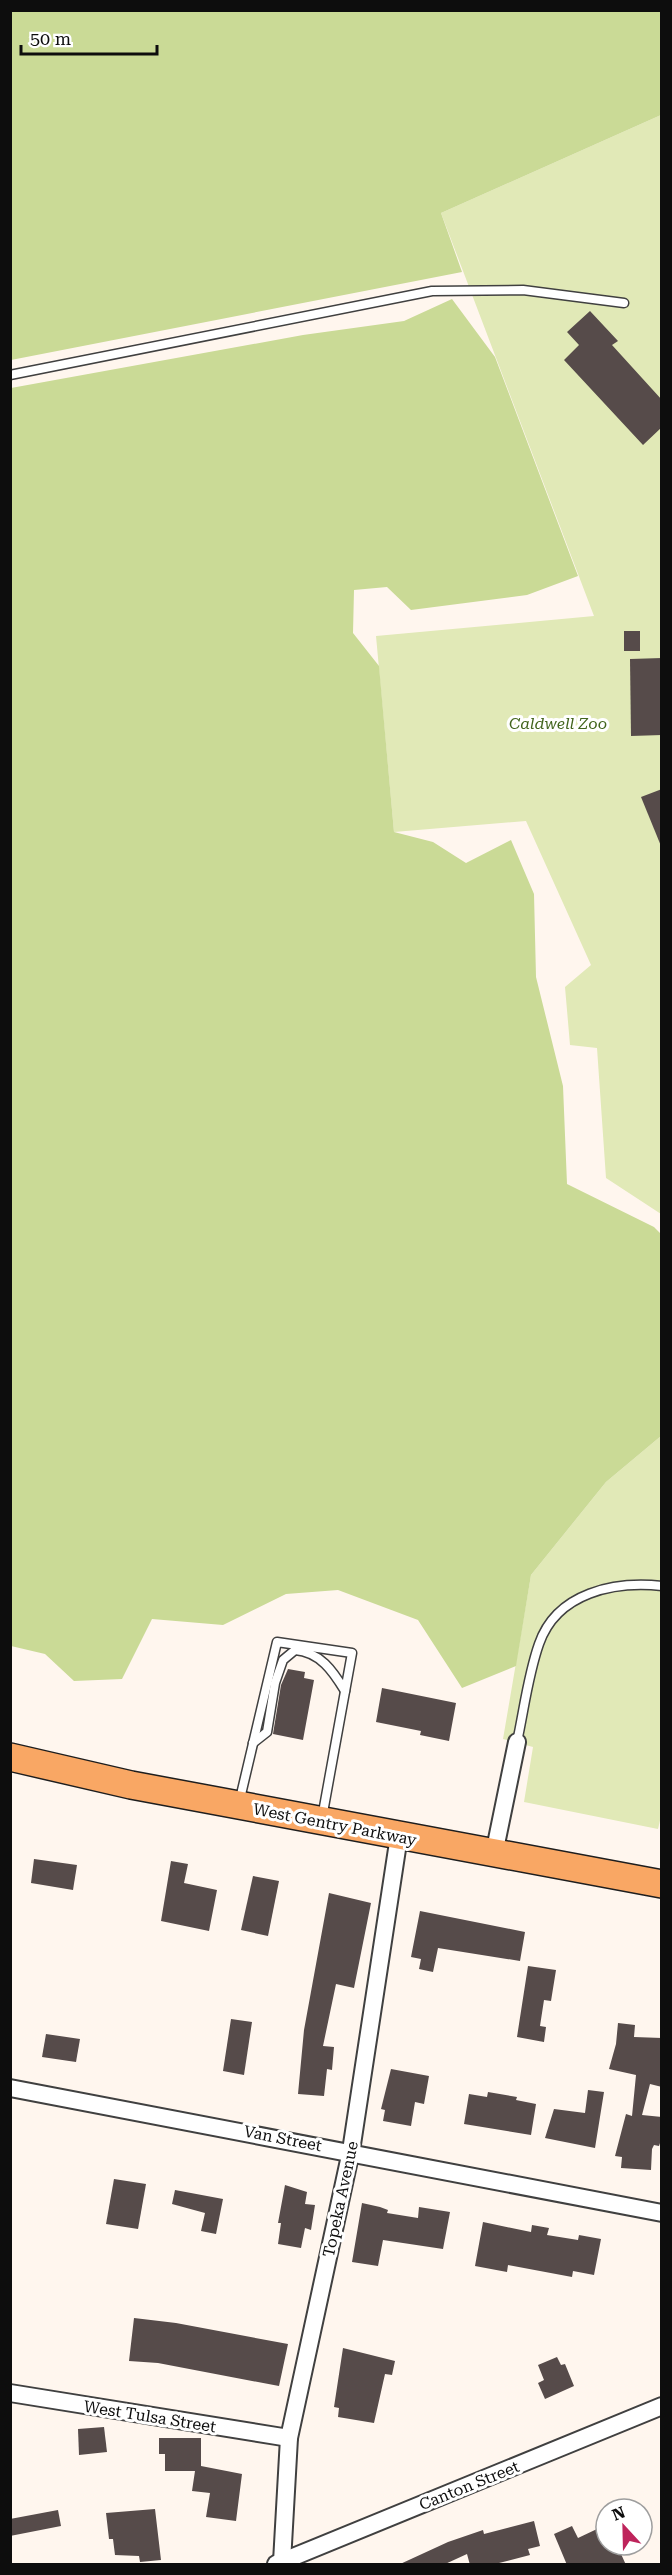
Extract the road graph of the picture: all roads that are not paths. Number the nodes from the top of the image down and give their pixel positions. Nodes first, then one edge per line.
1 (624, 303) dead end
2 (10, 375) edge
3 (662, 1586) edge
4 (345, 1691) junction
5 (517, 1742) joint
6 (253, 1743) junction
7 (10, 1757) edge
8 (238, 1806) junction
9 (321, 1821) junction
10 (399, 1836) junction
11 (494, 1854) junction
12 (662, 1884) edge
13 (10, 2088) edge
14 (351, 2151) junction
15 (662, 2213) edge
16 (10, 2393) edge
17 (662, 2406) edge
18 (289, 2438) junction
19 (279, 2563) edge

1 - 2 lane
3 - 5 lane
4 - 6 lane
4 - 6 lane
4 - 9 lane
5 - 11 street
6 - 8 lane
7 - 8 main road, West Gentry Parkway
8 - 9 main road, West Gentry Parkway
9 - 10 main road, West Gentry Parkway
10 - 11 main road, West Gentry Parkway
10 - 14 street, Topeka Avenue
11 - 12 main road, West Gentry Parkway
13 - 14 street, Van Street
14 - 15 street, Van Street
14 - 18 street, Topeka Avenue
16 - 18 street, West Tulsa Street
17 - 19 street, Canton Street
18 - 19 street, Topeka Avenue

